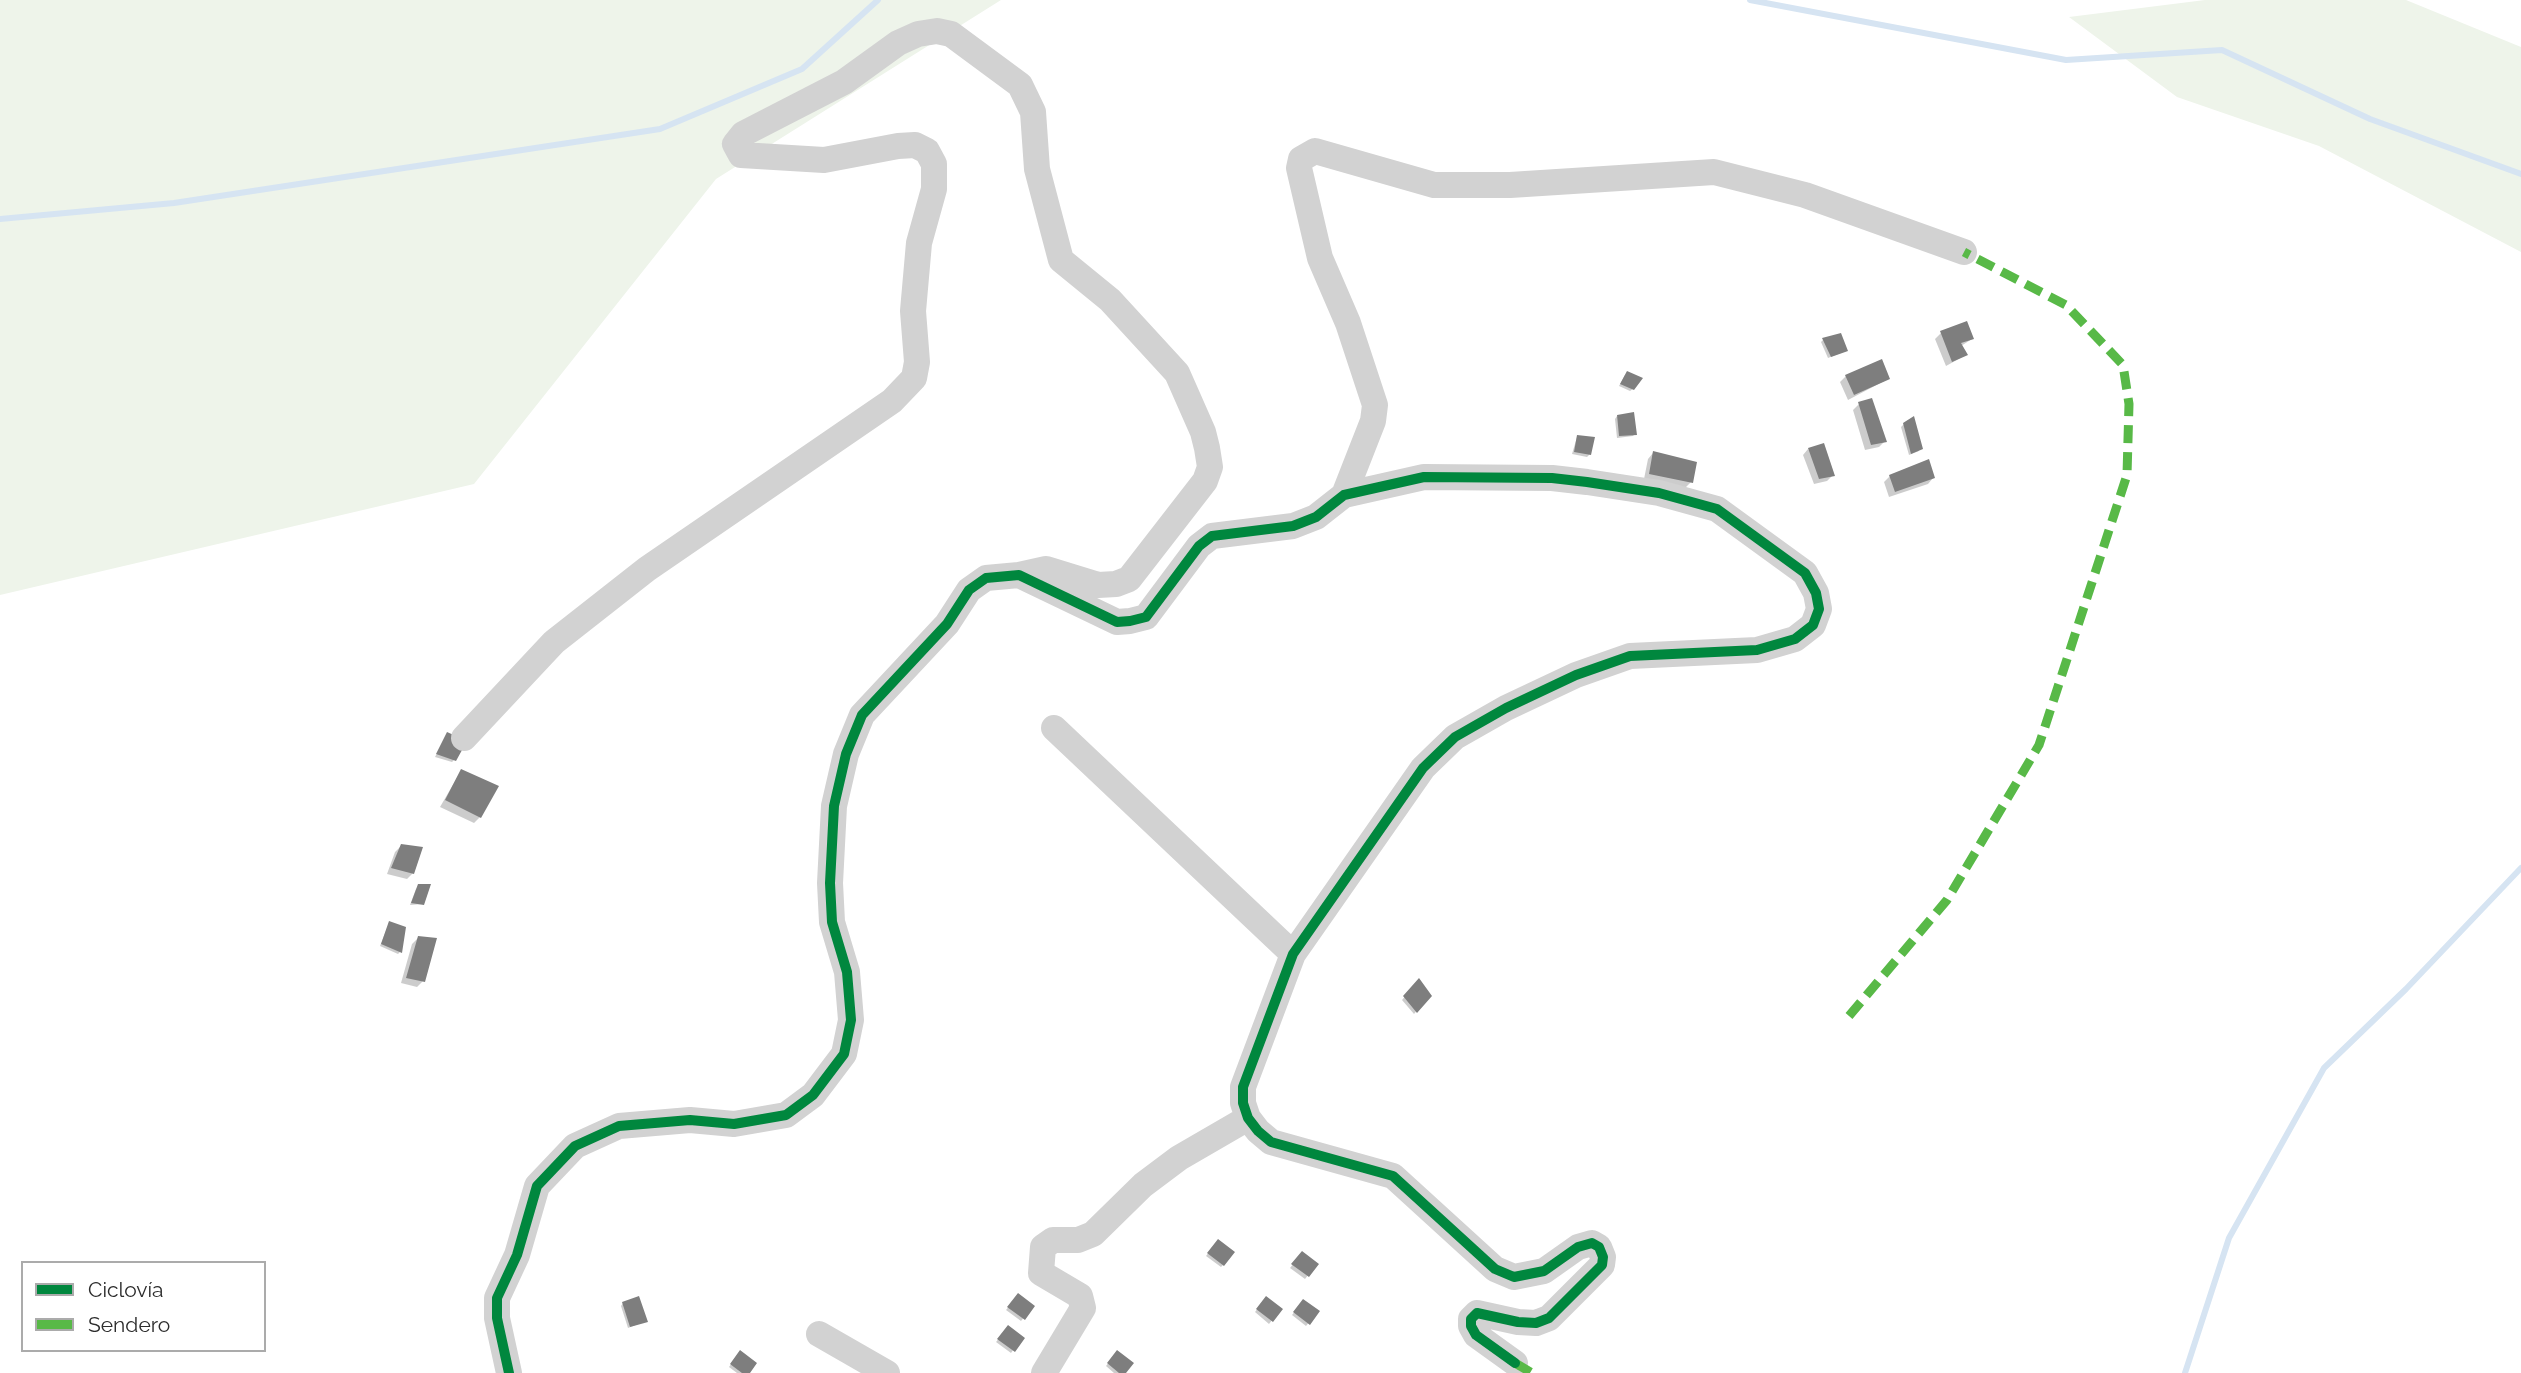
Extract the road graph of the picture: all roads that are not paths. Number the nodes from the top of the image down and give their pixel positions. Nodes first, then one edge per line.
1 (1964, 252) dead end
2 (1344, 495) junction
3 (1019, 575) junction
4 (1054, 728) dead end
5 (464, 738) dead end
6 (1293, 954) junction
7 (1248, 1118) junction
8 (819, 1334) dead end
9 (1515, 1363) dead end
10 (509, 1373) edge
11 (887, 1373) edge
12 (1044, 1373) edge

1 - 2 street
2 - 3 street
2 - 6 street
3 - 5 street
3 - 10 street
4 - 6 street
6 - 7 street
7 - 9 street
7 - 12 street
8 - 11 street

